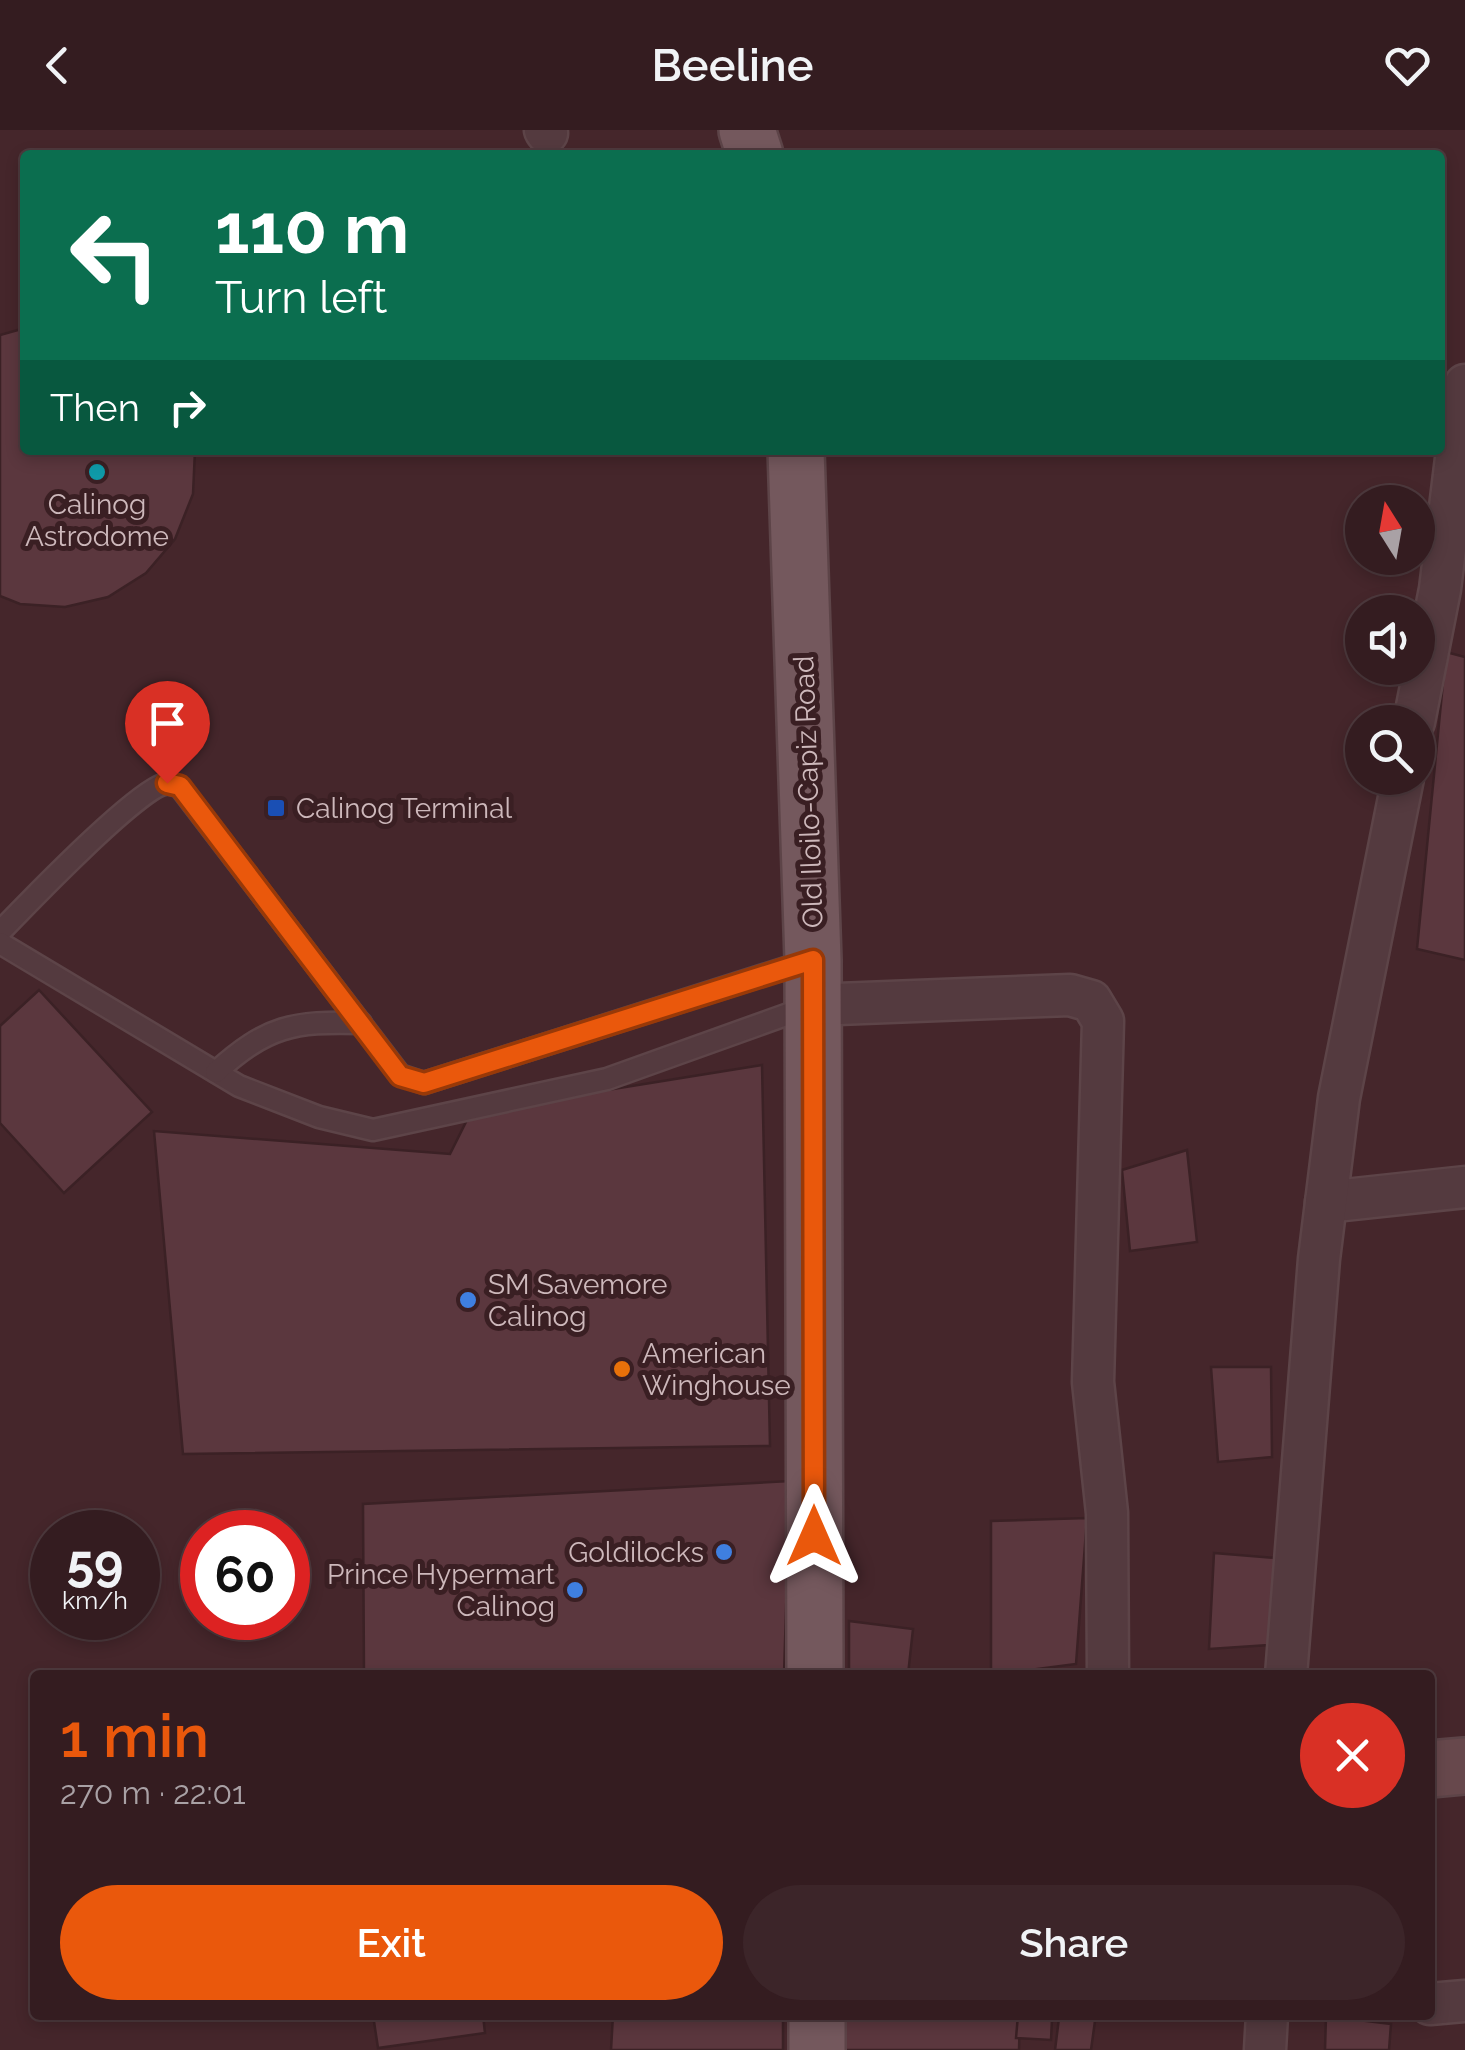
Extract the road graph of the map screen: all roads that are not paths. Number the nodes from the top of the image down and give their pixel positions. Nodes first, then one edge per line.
1 (1465, 385) edge
2 (796, 455) edge
3 (1417, 705) edge
4 (1400, 795) edge
5 (0, 932) edge
6 (0, 943) edge
7 (812, 982) junction
8 (360, 1023) junction
9 (216, 1072) junction
10 (1465, 1187) edge
11 (1326, 1202) junction
12 (815, 1670) edge
13 (1108, 1670) edge
14 (1286, 1670) edge
15 (1465, 1766) edge
16 (1435, 1769) edge
17 (1465, 2002) edge
18 (1435, 2004) edge
19 (817, 2020) edge
20 (1266, 2020) edge
21 (817, 2050) edge
22 (1265, 2050) edge

1 - 3 street
2 - 7 main road, Old Iloilo-Capiz Road
4 - 11 street
5 - 8 lane
6 - 9 lane
7 - 8 lane
7 - 9 lane
7 - 12 main road, Old Iloilo-Capiz Road
7 - 13 street
8 - 9 lane
10 - 11 street
11 - 14 street
15 - 16 street
17 - 18 street
19 - 21 main road
20 - 22 street

